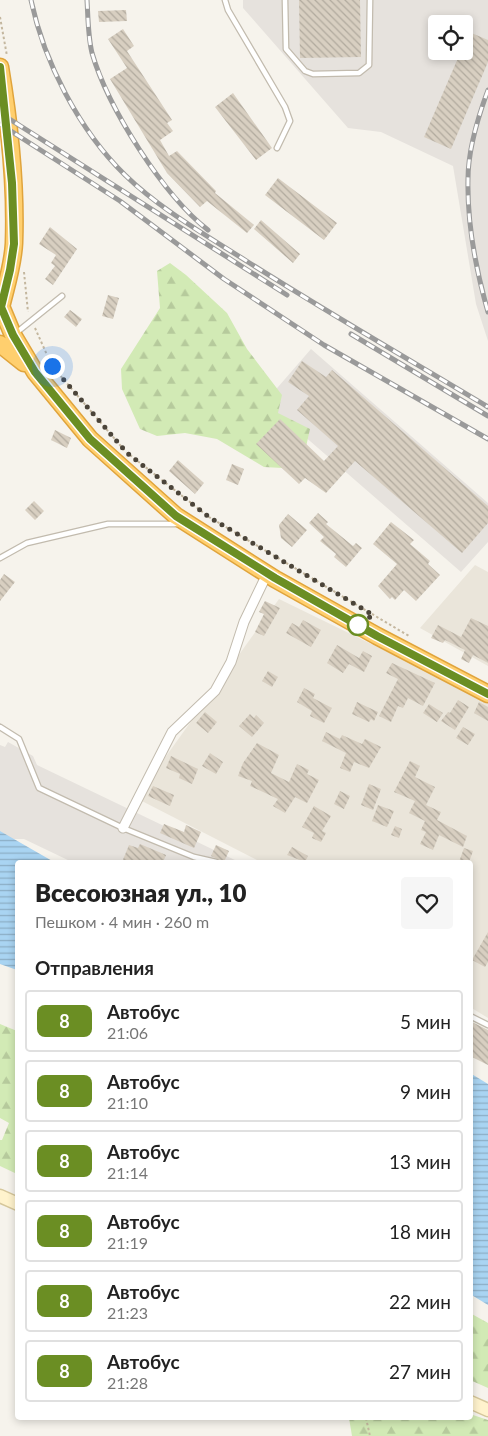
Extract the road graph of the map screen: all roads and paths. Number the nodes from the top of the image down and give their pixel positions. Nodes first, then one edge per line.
1 (225, 0) edge
2 (284, 0) edge
3 (370, 0) edge
4 (0, 67) edge
5 (277, 148) dead end
6 (62, 296) dead end
7 (0, 306) edge
8 (35, 329) dead end
9 (6, 340) edge
10 (189, 524) junction
11 (0, 558) edge
12 (267, 574) junction
13 (406, 634) dead end
14 (488, 694) edge
15 (0, 727) edge
16 (123, 828) junction
17 (207, 860) edge
18 (473, 1018) edge
19 (488, 1025) edge
20 (0, 1196) edge
21 (15, 1203) edge
22 (473, 1403) edge
23 (488, 1410) edge
24 (366, 1420) edge
25 (370, 1436) edge

1 - 5 lane
2 - 3 lane
4 - 7 highway
6 - 9 lane
7 - 9 highway
8 - 13 path
9 - 10 highway
10 - 11 lane
10 - 12 highway
12 - 14 highway
12 - 16 street
15 - 16 lane
16 - 17 lane
18 - 19 lane
20 - 21 street
22 - 23 street
24 - 25 path

